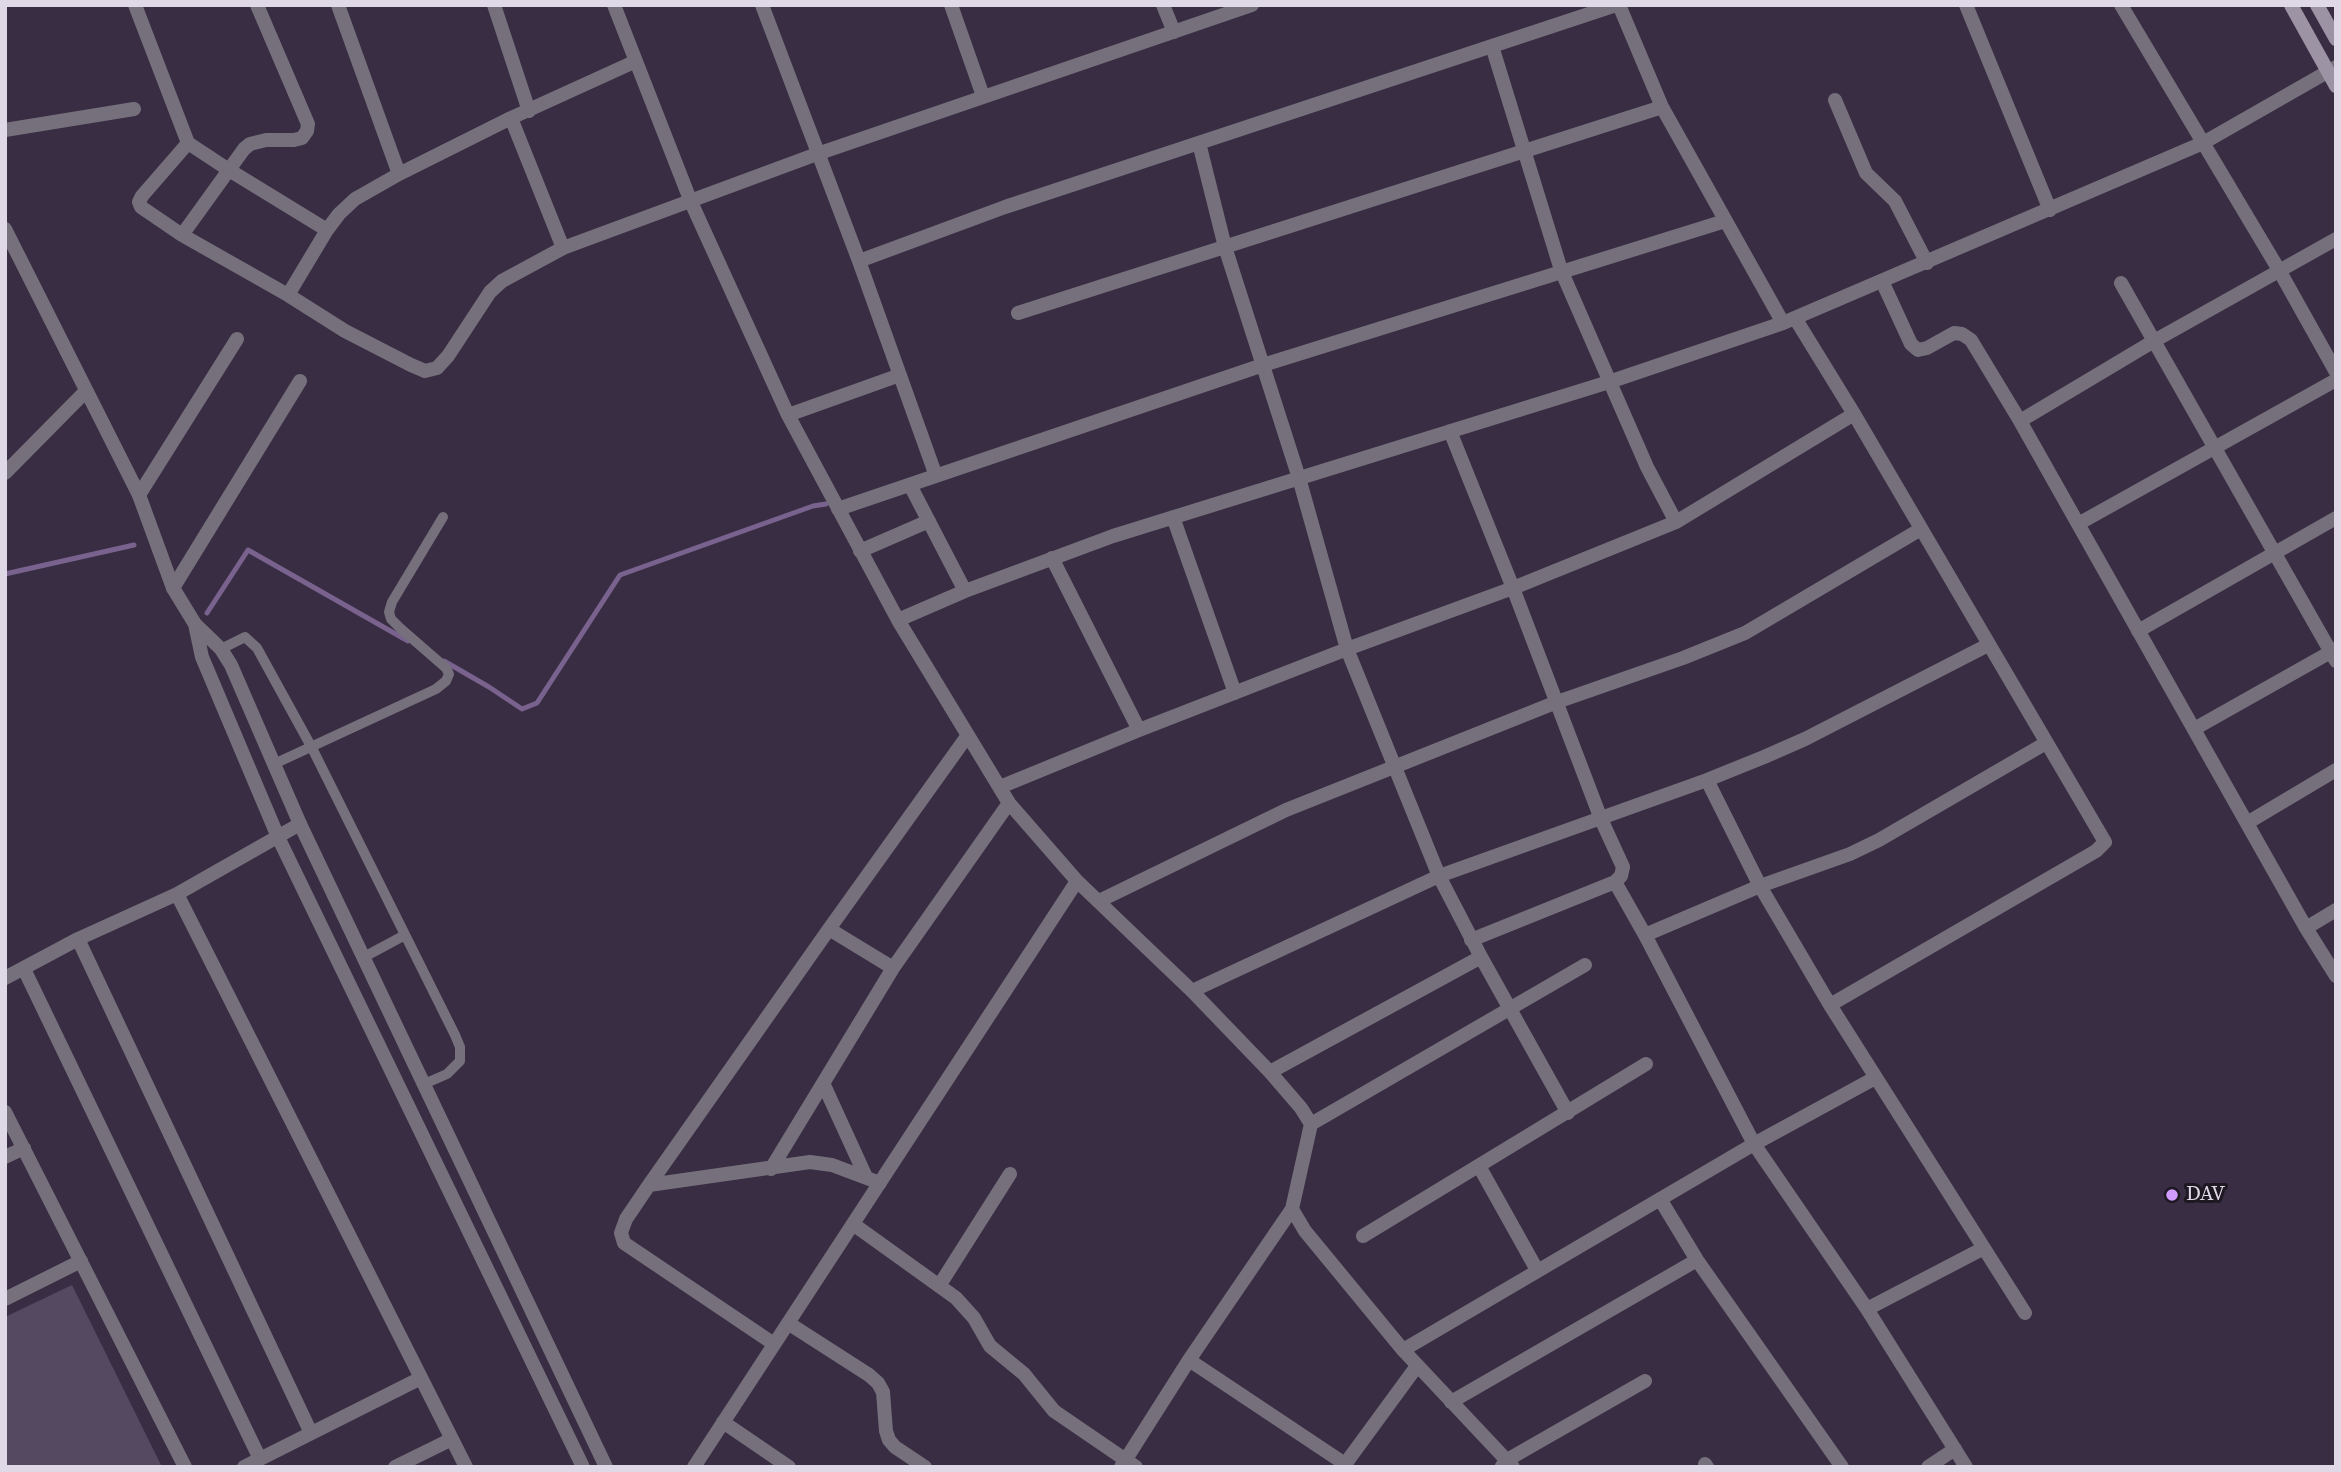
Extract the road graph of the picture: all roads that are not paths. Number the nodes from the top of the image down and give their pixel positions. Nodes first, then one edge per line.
1 (135, 5) edge
2 (257, 5) edge
3 (338, 5) edge
4 (494, 5) edge
5 (614, 5) edge
6 (762, 5) edge
7 (951, 5) edge
8 (1163, 5) edge
9 (1252, 5) edge
10 (1617, 5) edge
11 (1966, 5) edge
12 (2121, 5) edge
13 (2291, 5) edge
14 (2317, 5) edge
15 (1174, 32) junction
16 (2336, 38) edge
17 (1492, 46) junction
18 (635, 62) junction
19 (2332, 69) edge
20 (2336, 86) edge
21 (983, 96) junction
22 (1835, 100) dead end
23 (1662, 107) junction
24 (134, 109) dead end
25 (528, 111) junction
26 (511, 118) junction
27 (5, 130) edge
28 (188, 143) junction
29 (1199, 143) junction
30 (2203, 143) junction
31 (1524, 151) junction
32 (817, 154) junction
33 (229, 170) junction
34 (399, 174) junction
35 (691, 202) junction
36 (2050, 210) junction
37 (1725, 221) junction
38 (5, 229) edge
39 (327, 230) junction
40 (182, 235) junction
41 (2336, 239) edge
42 (563, 247) junction
43 (1225, 247) junction
44 (859, 261) junction
45 (1927, 263) junction
46 (1561, 270) junction
47 (2279, 270) junction
48 (1882, 281) junction
49 (2121, 283) dead end
50 (288, 295) junction
51 (1018, 313) dead end
52 (1789, 321) junction
53 (237, 338) dead end
54 (2154, 341) junction
55 (1263, 365) junction
56 (2336, 372) edge
57 (900, 375) junction
58 (2336, 380) edge
59 (300, 381) dead end
60 (1609, 382) junction
61 (86, 391) junction
62 (1854, 414) junction
63 (788, 415) junction
64 (2020, 421) junction
65 (1450, 431) junction
66 (2214, 448) junction
67 (5, 474) edge
68 (936, 476) junction
69 (1299, 478) junction
70 (910, 485) junction
71 (139, 495) junction
72 (838, 509) junction
73 (443, 517) dead end
74 (1173, 517) junction
75 (2336, 518) edge
76 (929, 521) junction
77 (1676, 522) junction
78 (2078, 524) junction
79 (1921, 529) junction
80 (860, 551) junction
81 (2274, 553) junction
82 (1052, 558) junction
83 (173, 588) junction
84 (1513, 588) junction
85 (965, 591) junction
86 (898, 620) junction
87 (195, 624) junction
88 (2138, 631) junction
89 (1988, 645) junction
90 (221, 649) junction
91 (1347, 649) junction
92 (2334, 654) edge
93 (1236, 693) junction
94 (1557, 702) junction
95 (2194, 729) junction
96 (1139, 730) junction
97 (968, 735) junction
98 (2046, 743) junction
99 (312, 748) junction
100 (274, 764) junction
101 (1396, 766) junction
102 (2336, 769) edge
103 (1706, 780) junction
104 (1000, 787) junction
105 (1009, 803) junction
106 (1601, 819) junction
107 (2247, 823) junction
108 (300, 824) junction
109 (278, 837) junction
110 (1440, 876) junction
111 (1077, 881) junction
112 (1615, 882) junction
113 (1760, 886) junction
114 (177, 894) junction
115 (1099, 901) junction
116 (2336, 910) edge
117 (2306, 928) junction
118 (829, 929) junction
119 (405, 935) junction
120 (1645, 935) junction
121 (78, 939) junction
122 (1471, 940) junction
123 (363, 957) junction
124 (1480, 957) junction
125 (1585, 965) dead end
126 (893, 968) junction
127 (24, 969) junction
128 (2336, 976) edge
129 (5, 978) edge
130 (1192, 991) junction
131 (1830, 1005) junction
132 (1510, 1008) junction
133 (1646, 1064) dead end
134 (1270, 1072) junction
135 (1875, 1078) junction
136 (823, 1083) junction
137 (424, 1084) junction
138 (5, 1112) edge
139 (1568, 1112) junction
140 (1311, 1124) junction
141 (1754, 1144) junction
142 (23, 1148) junction
143 (5, 1157) edge
144 (1479, 1166) junction
145 (771, 1168) junction
146 (1010, 1174) dead end
147 (873, 1180) junction
148 (649, 1185) junction
149 (1660, 1199) junction
150 (1292, 1209) junction
151 (853, 1224) junction
152 (1363, 1236) dead end
153 (1984, 1248) junction
154 (1697, 1260) junction
155 (81, 1261) junction
156 (1537, 1270) junction
157 (939, 1286) junction
158 (5, 1299) edge
159 (1867, 1309) junction
160 (2025, 1312) dead end
161 (788, 1322) junction
162 (774, 1344) junction
163 (1403, 1350) junction
164 (1189, 1360) junction
165 (1417, 1366) junction
166 (421, 1378) junction
167 (1645, 1381) dead end
168 (1451, 1402) junction
169 (723, 1422) junction
170 (311, 1433) junction
171 (452, 1439) junction
172 (1955, 1449) junction
173 (260, 1459) junction
174 (1128, 1464) edge
175 (1507, 1464) edge
176 (1344, 1466) edge
177 (185, 1467) edge
178 (244, 1467) edge
179 (395, 1467) edge
180 (466, 1467) edge
181 (583, 1467) edge
182 (606, 1467) edge
183 (694, 1467) edge
184 (789, 1467) edge
185 (925, 1467) edge
186 (1842, 1467) edge
187 (1928, 1467) edge
188 (1966, 1467) edge

1 - 28 street
2 - 33 street
3 - 34 street
4 - 25 street
5 - 18 street
6 - 32 street
7 - 21 street
8 - 15 street
9 - 15 street
10 - 17 street
10 - 23 street
11 - 36 street
12 - 30 street
13 - 19 main road
14 - 16 main road
15 - 21 street
17 - 29 street
17 - 31 street
18 - 25 street
18 - 35 street
19 - 20 main road
19 - 30 street
21 - 32 street
22 - 45 street
23 - 31 street
23 - 37 street
24 - 27 street
25 - 26 street
26 - 34 street
26 - 42 street
28 - 33 street
28 - 40 street
29 - 43 street
29 - 44 street
30 - 36 street
30 - 47 street
31 - 43 street
31 - 46 street
32 - 35 street
32 - 44 street
33 - 39 street
33 - 40 street
34 - 39 street
35 - 42 street
35 - 63 street
36 - 45 street
37 - 46 street
37 - 52 street
38 - 61 street
39 - 50 street
40 - 50 street
41 - 47 street
42 - 50 street
43 - 51 street
43 - 55 street
44 - 57 street
45 - 48 street
46 - 55 street
46 - 60 street
47 - 54 street
47 - 56 street
48 - 52 street
48 - 64 street
49 - 54 street
52 - 60 street
52 - 62 street
53 - 71 street
54 - 64 street
54 - 66 street
55 - 68 street
55 - 69 street
57 - 63 street
57 - 68 street
58 - 66 street
59 - 83 street
60 - 65 street
60 - 77 street
61 - 67 street
61 - 71 street
62 - 77 street
62 - 79 street
63 - 72 street
64 - 78 street
65 - 69 street
65 - 84 street
66 - 78 street
66 - 81 street
68 - 70 street
69 - 74 street
69 - 91 street
70 - 72 street
70 - 76 street
71 - 83 street
72 - 80 street
73 - 99 lane
74 - 82 street
74 - 93 street
75 - 81 street
76 - 80 street
76 - 85 street
77 - 84 street
78 - 88 street
79 - 89 street
79 - 94 street
80 - 86 street
81 - 88 street
81 - 92 street
82 - 85 street
82 - 96 street
83 - 87 street
84 - 91 street
84 - 94 street
85 - 86 street
86 - 97 street
87 - 90 street
87 - 109 street
88 - 95 street
89 - 98 street
89 - 103 street
90 - 99 lane
90 - 100 street
91 - 93 street
91 - 101 street
92 - 95 street
93 - 96 street
94 - 101 street
94 - 106 street
95 - 107 street
96 - 104 street
97 - 104 street
97 - 118 street
98 - 113 street
98 - 131 street
99 - 100 lane
99 - 119 lane
100 - 108 street
101 - 110 street
101 - 115 street
102 - 107 street
103 - 106 street
103 - 113 street
104 - 105 street
105 - 111 street
105 - 126 street
106 - 110 street
106 - 112 street
107 - 117 street
108 - 109 street
108 - 123 street
109 - 114 street
109 - 181 street
110 - 122 street
110 - 130 street
111 - 115 street
111 - 147 street
112 - 120 street
112 - 122 street
113 - 120 street
113 - 131 street
114 - 121 street
114 - 166 street
115 - 130 street
116 - 117 street
117 - 128 street
118 - 126 street
118 - 148 street
119 - 123 lane
119 - 137 lane
120 - 141 street
121 - 127 street
121 - 170 street
122 - 124 street
123 - 137 street
124 - 132 street
124 - 134 street
125 - 132 street
126 - 136 street
127 - 129 street
127 - 173 street
130 - 134 street
131 - 135 street
132 - 139 street
132 - 140 street
133 - 139 street
134 - 140 street
135 - 141 street
135 - 153 street
136 - 145 street
136 - 147 street
137 - 182 street
138 - 142 street
139 - 144 street
140 - 150 street
141 - 149 street
141 - 159 street
142 - 143 street
142 - 155 street
144 - 152 street
144 - 156 street
145 - 147 street
145 - 148 street
146 - 157 street
147 - 151 street
148 - 162 street
149 - 154 street
149 - 156 street
150 - 163 street
150 - 164 street
151 - 157 street
151 - 161 street
153 - 159 street
153 - 160 street
154 - 168 street
154 - 186 street
155 - 158 street
155 - 177 street
156 - 163 street
157 - 174 street
159 - 172 street
161 - 162 street
161 - 185 street
162 - 169 street
163 - 165 street
164 - 174 street
164 - 176 street
165 - 168 street
165 - 176 street
166 - 170 street
166 - 171 street
167 - 175 street
168 - 175 street
169 - 183 street
169 - 184 street
170 - 173 street
171 - 179 street
171 - 180 street
172 - 187 street
172 - 188 street
173 - 178 street

